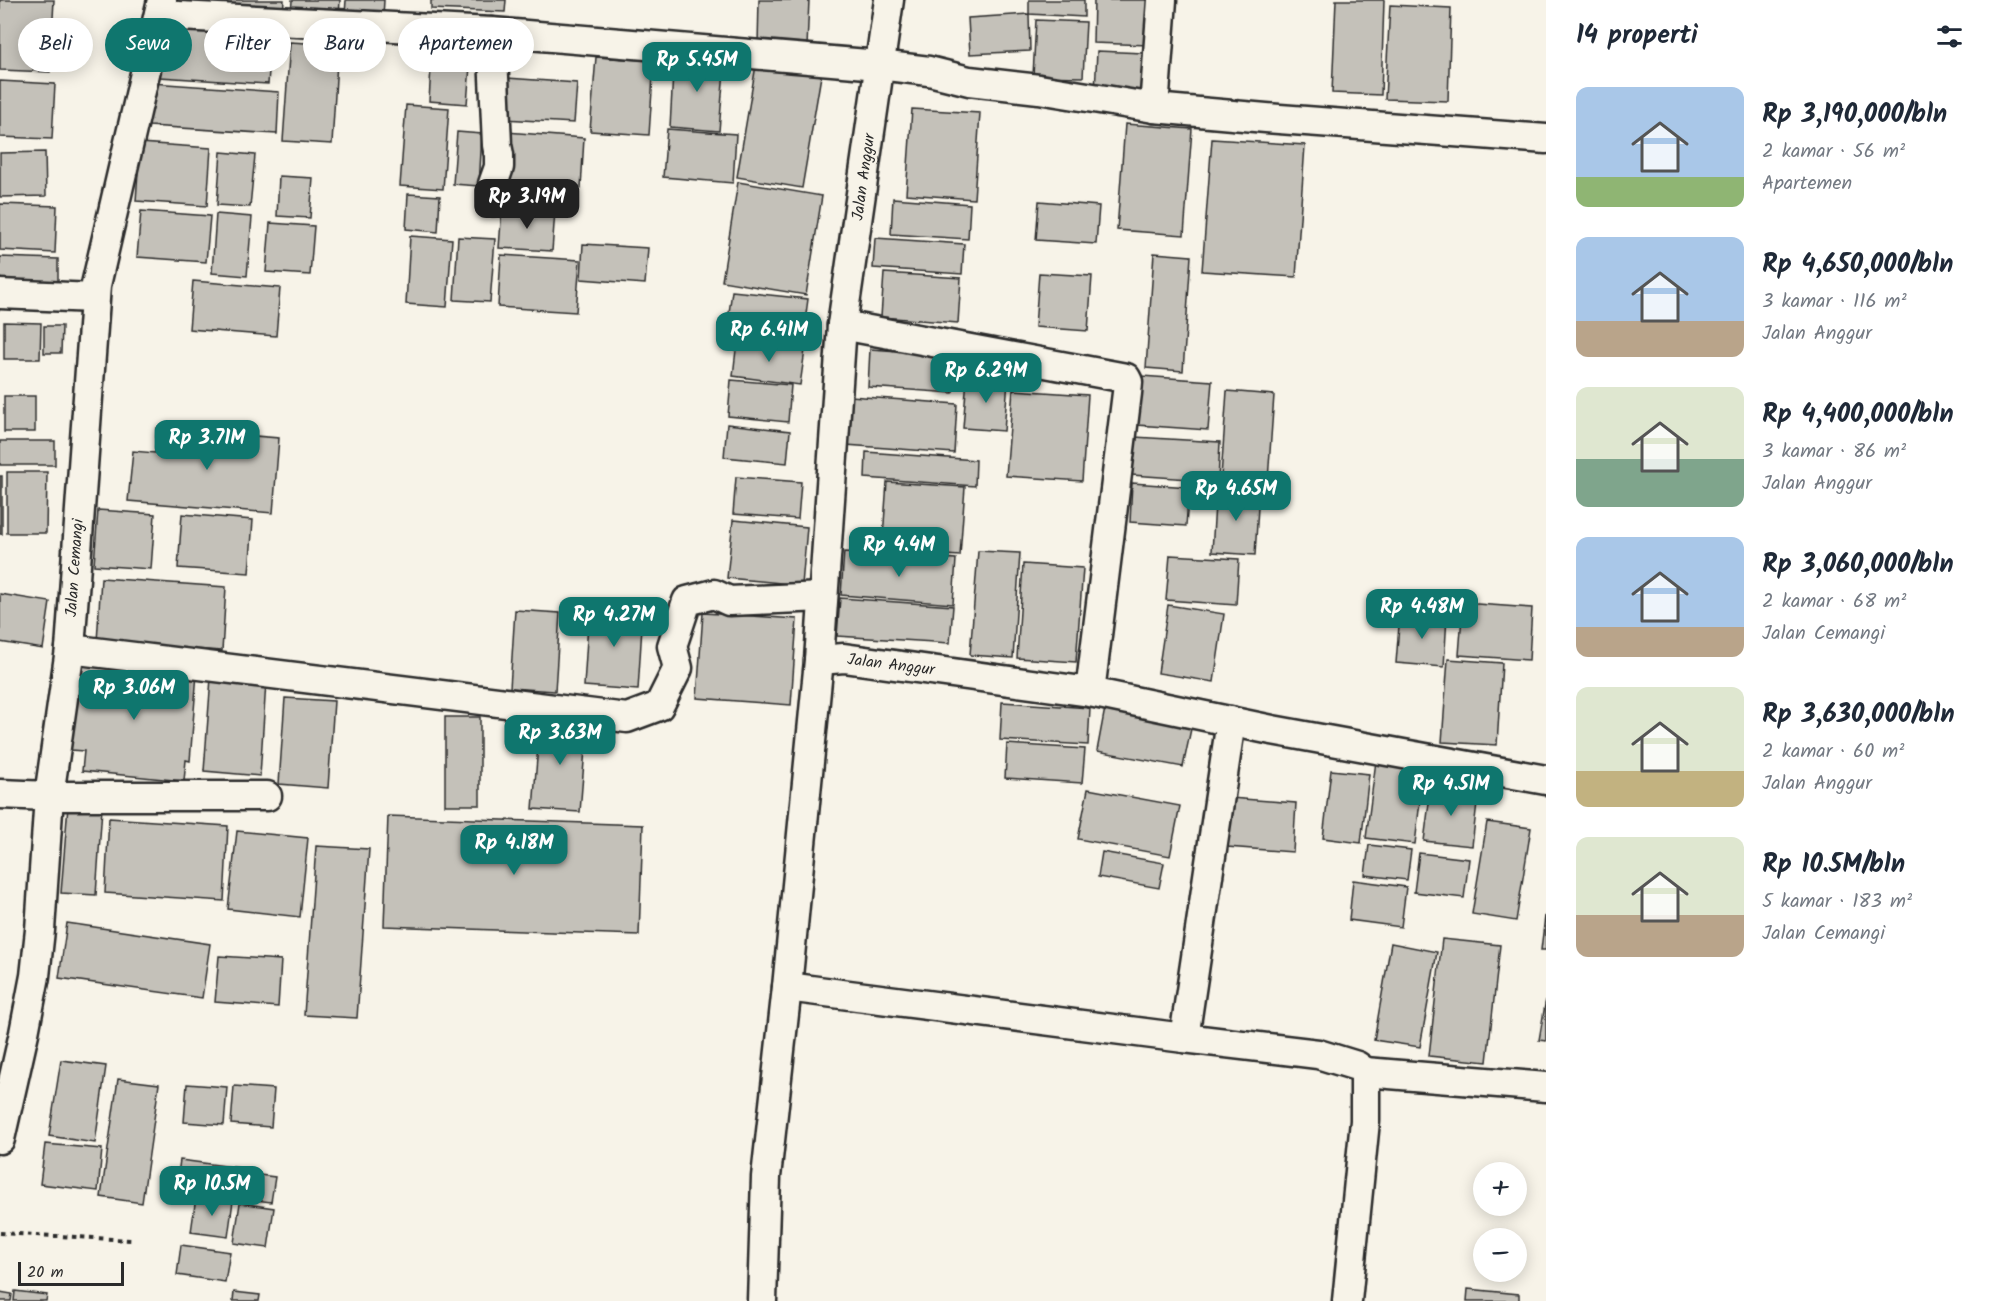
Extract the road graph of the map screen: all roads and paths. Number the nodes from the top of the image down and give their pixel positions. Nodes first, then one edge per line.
1 (889, 0) edge
2 (1162, 0) edge
3 (160, 8) edge
4 (398, 25) edge
5 (534, 36) edge
6 (879, 65) junction
7 (494, 72) edge
8 (1154, 108) junction
9 (1546, 139) edge
10 (493, 201) dead end
11 (0, 294) edge
12 (94, 298) junction
13 (842, 325) junction
14 (823, 597) junction
15 (70, 649) junction
16 (819, 660) junction
17 (1090, 692) junction
18 (1231, 721) junction
19 (1546, 780) edge
20 (0, 794) edge
21 (49, 796) junction
22 (267, 796) dead end
23 (787, 987) junction
24 (1184, 1038) junction
25 (1365, 1072) junction
26 (1546, 1087) edge
27 (0, 1139) edge
28 (0, 1233) edge
29 (131, 1240) dead end
30 (762, 1301) edge
31 (1347, 1301) edge

1 - 6 street, Jalan Anggur
2 - 8 street
3 - 4 street
3 - 12 street, Jalan Cemangi
5 - 6 street
6 - 8 street
6 - 13 street, Jalan Anggur
7 - 10 street
8 - 9 street
11 - 12 street
12 - 15 street, Jalan Cemangi
13 - 14 street, Jalan Anggur
13 - 17 street
14 - 15 street
14 - 16 street, Jalan Anggur
15 - 21 street, Jalan Cemangi
16 - 17 street, Jalan Anggur
16 - 23 street
17 - 18 street, Jalan Anggur
18 - 19 street, Jalan Anggur
18 - 24 street
20 - 21 street
21 - 22 street
21 - 27 street, Jalan Cemangi
23 - 24 street
23 - 30 street
24 - 25 street
25 - 26 street
25 - 31 street
28 - 29 path

